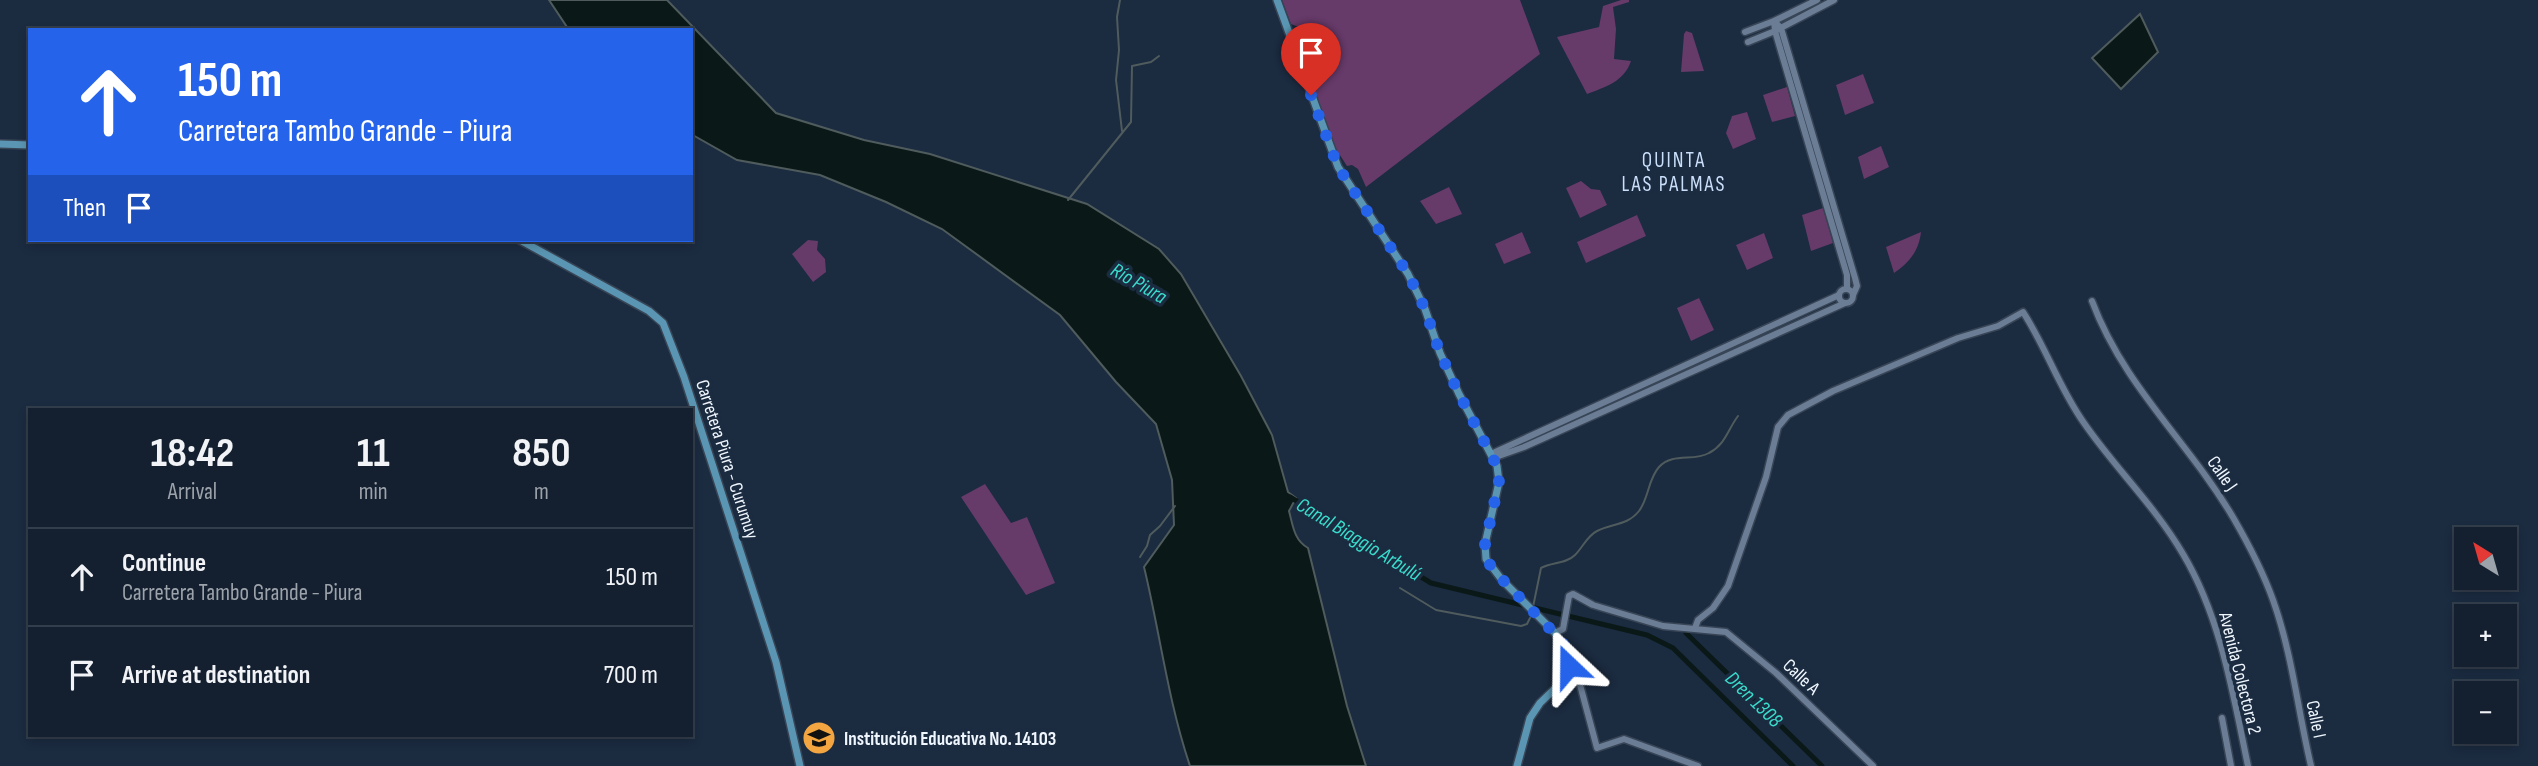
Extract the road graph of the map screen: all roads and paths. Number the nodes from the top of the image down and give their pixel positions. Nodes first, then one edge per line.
1 (1277, 0) edge
2 (1817, 0) edge
3 (1834, 0) edge
4 (1774, 21) junction
5 (1778, 29) junction
6 (1745, 32) dead end
7 (1748, 42) dead end
8 (0, 144) edge
9 (28, 145) edge
10 (524, 242) edge
11 (1847, 289) junction
12 (1839, 295) junction
13 (1853, 295) junction
14 (2092, 301) dead end
15 (1845, 303) junction
16 (1492, 456) junction
17 (1697, 628) junction
18 (1555, 633) junction
19 (1568, 671) junction
20 (2293, 679) joint
21 (2222, 719) dead end
22 (800, 766) edge
23 (1517, 766) edge
24 (1698, 766) edge
25 (1873, 766) edge
26 (2231, 766) edge
27 (2248, 766) edge
28 (2311, 766) edge

1 - 16 main road
2 - 4 street
3 - 5 street
4 - 5 street
4 - 6 street
5 - 7 street
5 - 11 street
5 - 13 street
8 - 9 main road
10 - 22 main road, Carretera Piura - Curumuy
11 - 12 street
11 - 13 street
12 - 15 street
12 - 16 street
13 - 15 street
14 - 20 street, Calle J
15 - 16 street
16 - 18 main road
17 - 18 street, Calle A
17 - 25 street, Calle A
17 - 27 street, Avenida Colectora 2
18 - 19 main road
19 - 23 main road
19 - 24 street
20 - 28 street, Calle I
21 - 26 street, Avenida Colectora 2

